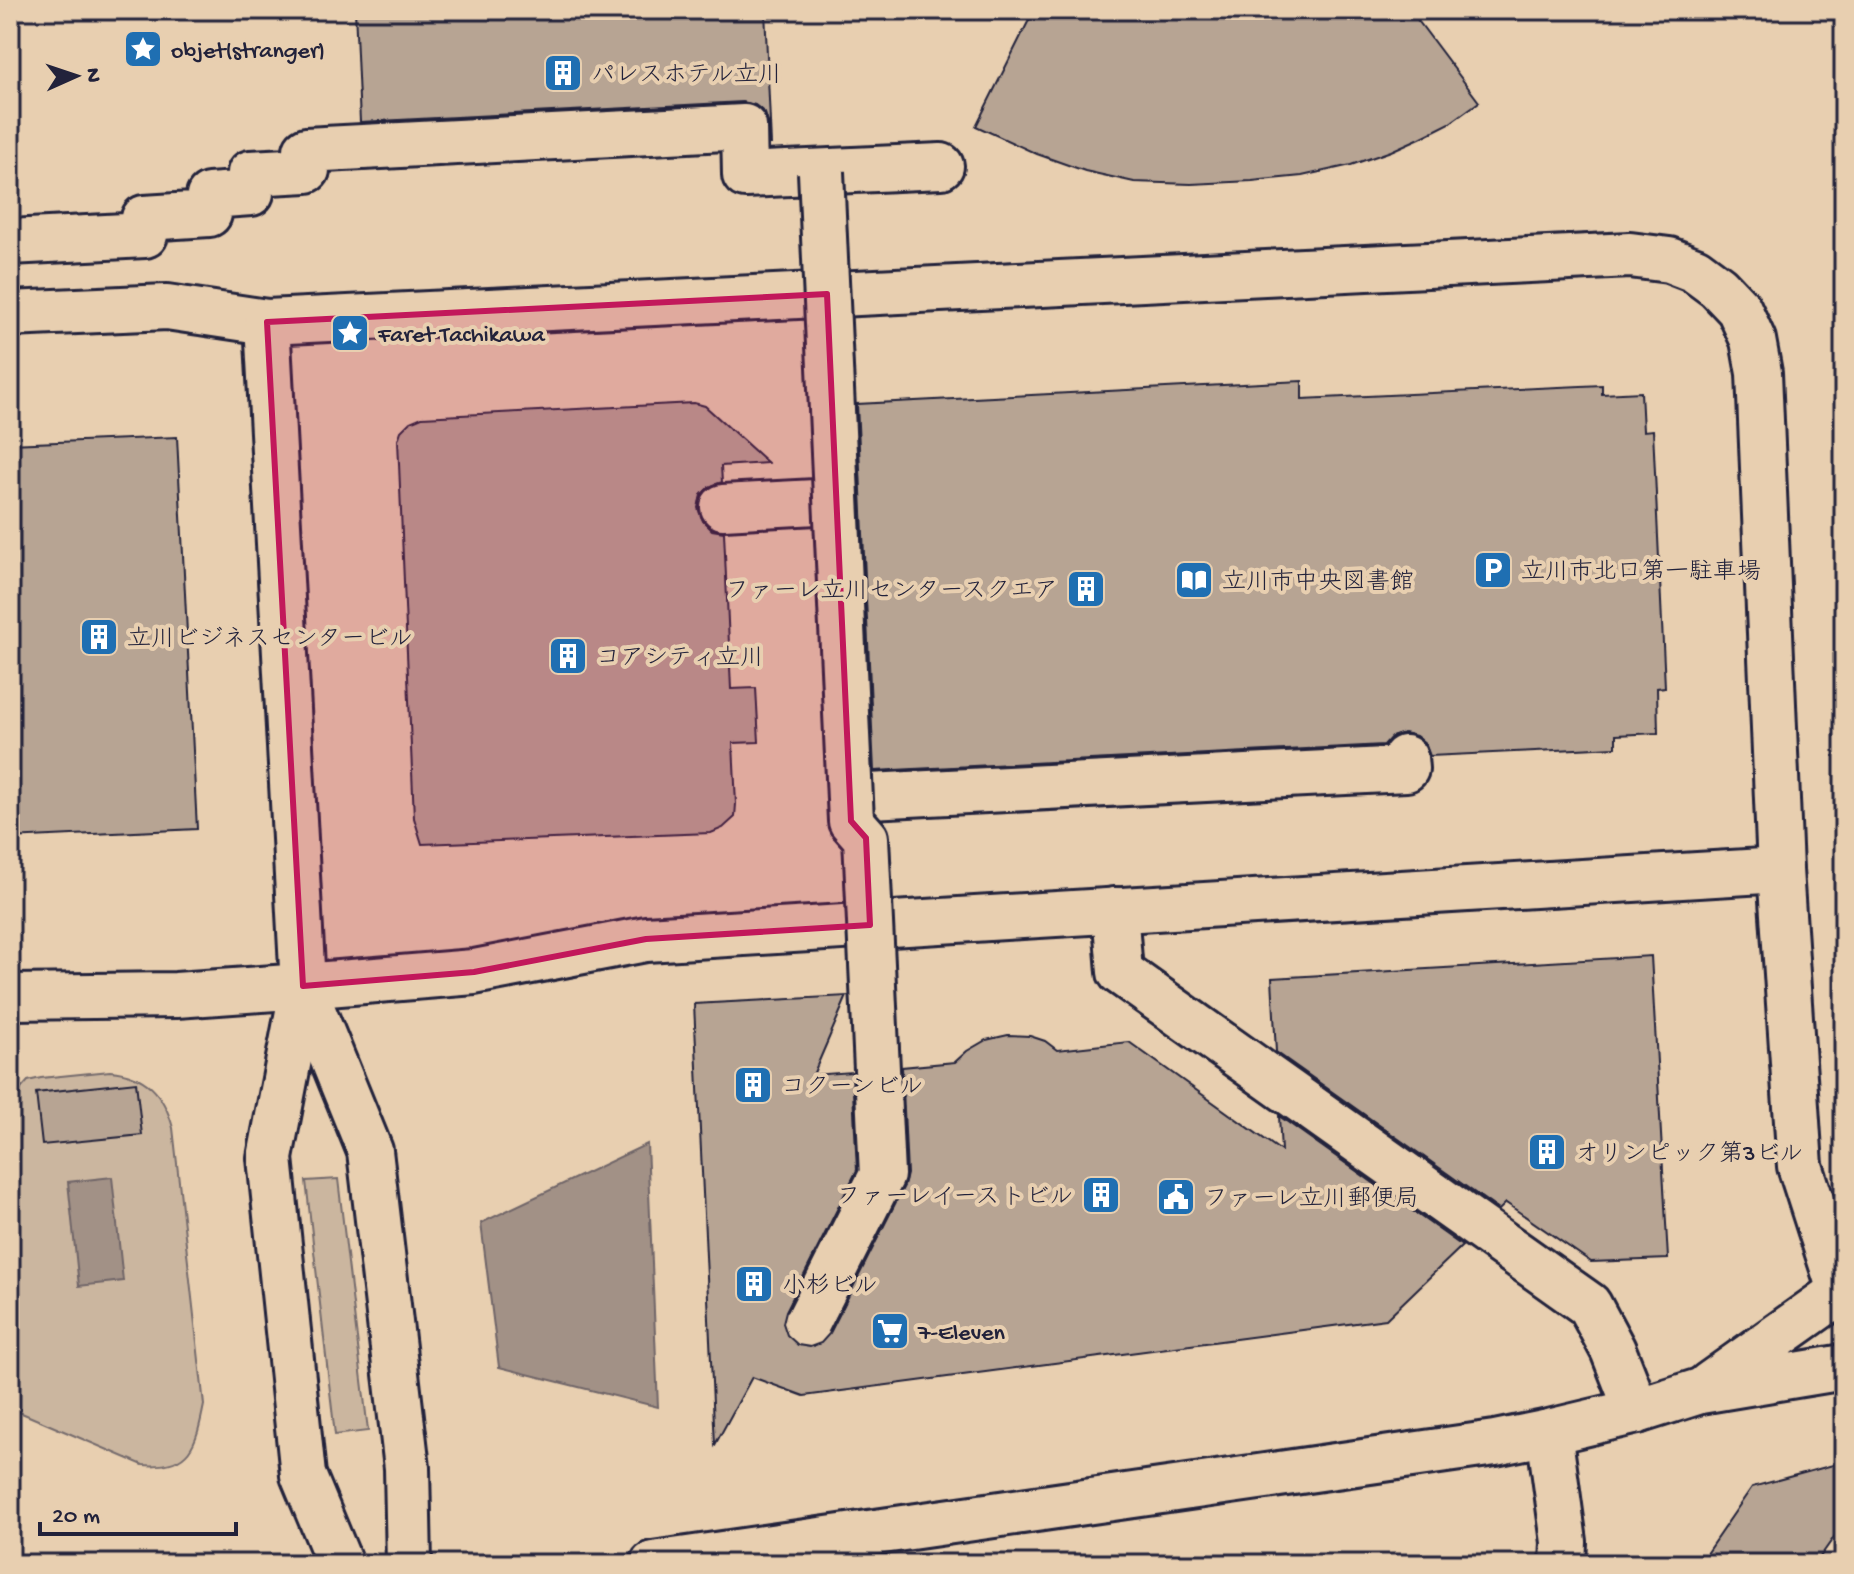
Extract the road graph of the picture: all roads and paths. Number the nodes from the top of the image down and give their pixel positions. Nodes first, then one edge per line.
1 (932, 161) dead end
2 (821, 172) junction
3 (10, 242) edge
4 (10, 314) edge
5 (267, 322) junction
6 (835, 501) junction
7 (723, 507) dead end
8 (1405, 758) dead end
9 (856, 773) junction
10 (1780, 870) junction
11 (1115, 910) junction
12 (303, 986) junction
13 (10, 997) edge
14 (1842, 1290) edge
15 (808, 1322) dead end
16 (1844, 1367) edge
17 (1700, 1391) junction
18 (1637, 1411) junction
19 (1549, 1432) junction
20 (340, 1564) edge
21 (409, 1564) edge
22 (653, 1564) edge
23 (1563, 1564) edge

1 - 2 street
2 - 3 street
2 - 6 street, bridge
4 - 5 street
5 - 10 street
5 - 12 street
6 - 7 street
6 - 9 street, bridge
8 - 9 street
9 - 15 street, bridge
10 - 11 street
10 - 14 street
11 - 12 street
11 - 18 street
12 - 13 street
12 - 20 street
12 - 21 street
14 - 17 street
16 - 17 street
17 - 18 street
18 - 19 street
19 - 22 street
19 - 23 street

